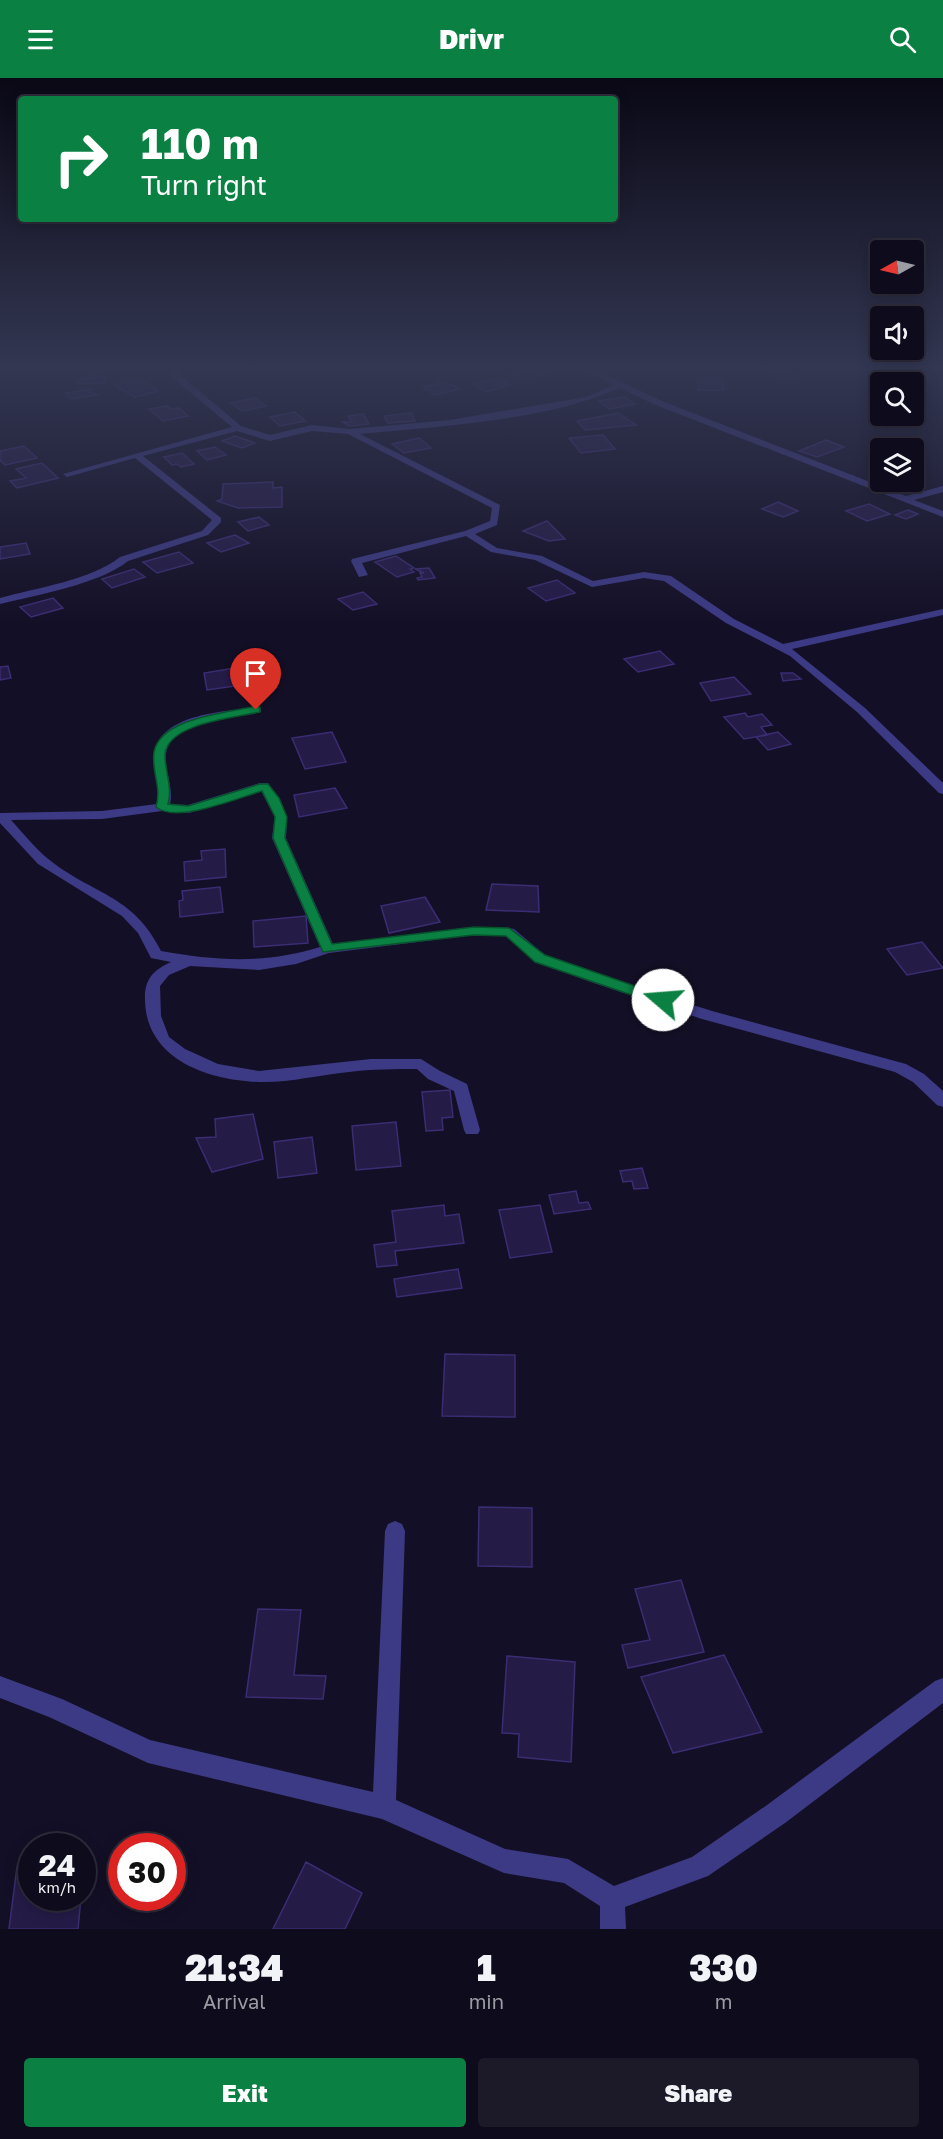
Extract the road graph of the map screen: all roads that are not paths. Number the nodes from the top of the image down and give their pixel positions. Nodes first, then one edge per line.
1 (154, 451) edge
2 (388, 451) edge
3 (783, 451) edge
4 (137, 456) junction
5 (67, 474) dead end
6 (943, 489) edge
7 (906, 499) junction
8 (943, 514) edge
9 (468, 533) junction
10 (363, 575) dead end
11 (0, 601) edge
12 (943, 612) edge
13 (781, 648) junction
14 (256, 710) dead end
15 (943, 790) edge
16 (162, 807) junction
17 (1, 817) edge
18 (328, 949) junction
19 (189, 961) junction
20 (943, 1101) edge
21 (472, 1130) dead end
22 (395, 1531) dead end
23 (0, 1687) edge
24 (943, 1689) edge
25 (384, 1807) junction
26 (612, 1899) junction
27 (613, 1929) edge

1 - 4 street
2 - 9 street
3 - 7 street
4 - 5 street
4 - 11 street
6 - 7 street
7 - 8 street
9 - 10 street
9 - 13 street
12 - 13 street
13 - 15 street
14 - 16 street
16 - 17 street
16 - 18 street
17 - 19 street
18 - 19 street
18 - 20 street
19 - 21 street
22 - 25 street
23 - 25 street
24 - 26 street
25 - 26 street
26 - 27 street

